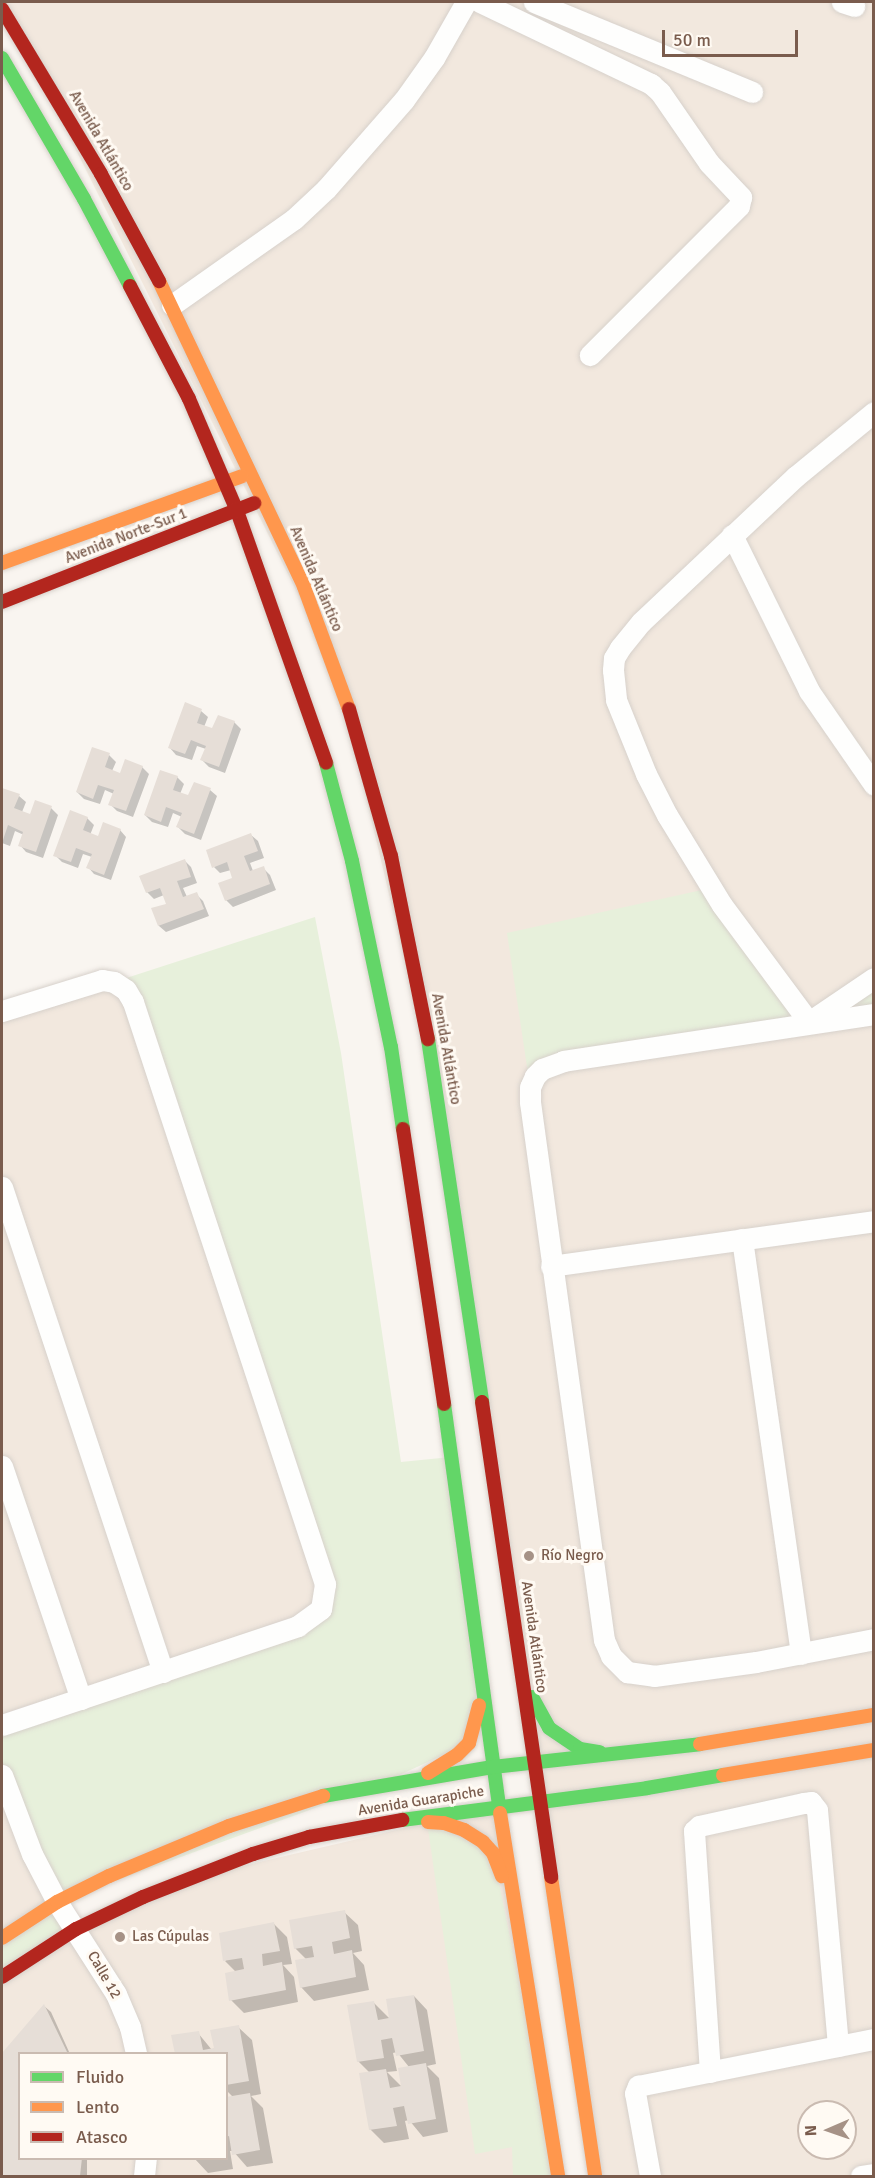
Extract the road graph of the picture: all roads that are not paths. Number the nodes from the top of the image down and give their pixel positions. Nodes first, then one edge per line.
1 (466, 2) edge
2 (480, 2) edge
3 (534, 2) edge
4 (2, 9) edge
5 (2, 58) edge
6 (752, 92) dead end
7 (172, 305) junction
8 (590, 355) dead end
9 (873, 412) edge
10 (250, 473) junction
11 (224, 481) junction
12 (262, 500) junction
13 (237, 511) junction
14 (732, 534) junction
15 (2, 562) edge
16 (2, 602) edge
17 (873, 784) edge
18 (873, 978) edge
19 (2, 1011) edge
20 (873, 1014) edge
21 (809, 1023) junction
22 (2, 1187) edge
23 (873, 1221) edge
24 (742, 1239) junction
25 (551, 1266) junction
26 (2, 1466) edge
27 (873, 1639) edge
28 (801, 1654) junction
29 (522, 1667) junction
30 (163, 1672) junction
31 (481, 1676) junction
32 (81, 1699) junction
33 (873, 1715) edge
34 (2, 1725) edge
35 (873, 1750) edge
36 (612, 1754) junction
37 (536, 1762) junction
38 (493, 1767) junction
39 (2, 1775) edge
40 (408, 1780) junction
41 (602, 1793) junction
42 (541, 1801) junction
43 (499, 1806) junction
44 (570, 1814) dead end
45 (401, 1820) junction
46 (559, 1829) dead end
47 (548, 1857) junction
48 (57, 1902) junction
49 (517, 1919) junction
50 (76, 1929) junction
51 (2, 1938) edge
52 (2, 1977) edge
53 (873, 2039) edge
54 (838, 2046) junction
55 (136, 2052) edge
56 (710, 2072) junction
57 (146, 2160) edge
58 (873, 2174) edge
59 (144, 2176) edge
60 (558, 2176) edge
61 (595, 2176) edge
62 (650, 2176) edge
63 (861, 2176) edge

1 - 7 street
2 - 8 street
3 - 6 street
4 - 7 main road, Avenida Atlántico
5 - 11 main road
7 - 10 main road, Avenida Atlántico
9 - 14 street
10 - 11 main road, Avenida Norte-Sur 1
10 - 12 main road, Avenida Atlántico
11 - 13 main road
11 - 15 main road, Avenida Norte-Sur 1
12 - 13 main road, Avenida Norte-Sur 1
12 - 29 main road, Avenida Atlántico
13 - 16 main road, Avenida Norte-Sur 1
13 - 31 main road
14 - 17 street
14 - 21 street
18 - 21 street
19 - 30 street
20 - 21 street
21 - 25 street
22 - 30 street
23 - 24 street
24 - 25 street
24 - 28 street
25 - 28 street
26 - 32 street
27 - 28 street
29 - 36 main road
29 - 37 main road, Avenida Atlántico
30 - 32 street
31 - 38 main road
31 - 40 main road
32 - 34 street
33 - 36 main road, Avenida Guarapiche
35 - 41 main road, Avenida Guarapiche
36 - 37 main road, Avenida Guarapiche
37 - 38 main road, Avenida Guarapiche
37 - 42 main road, Avenida Atlántico
38 - 40 main road, Avenida Guarapiche
38 - 43 main road
39 - 48 street, Calle 12
40 - 48 main road, Avenida Guarapiche
41 - 42 main road, Avenida Guarapiche
41 - 44 main road
42 - 43 main road, Avenida Guarapiche
42 - 47 main road, Avenida Atlántico
43 - 45 main road, Avenida Guarapiche
43 - 49 main road
45 - 49 main road
45 - 50 main road, Avenida Guarapiche
46 - 47 main road
47 - 61 main road, Avenida Atlántico
48 - 50 street, Calle 12
48 - 51 main road, Avenida Guarapiche
49 - 60 main road
50 - 52 main road, Avenida Guarapiche
50 - 55 street, Calle 12
53 - 54 street
54 - 56 street
54 - 56 street
56 - 62 street
57 - 59 street
58 - 63 street

